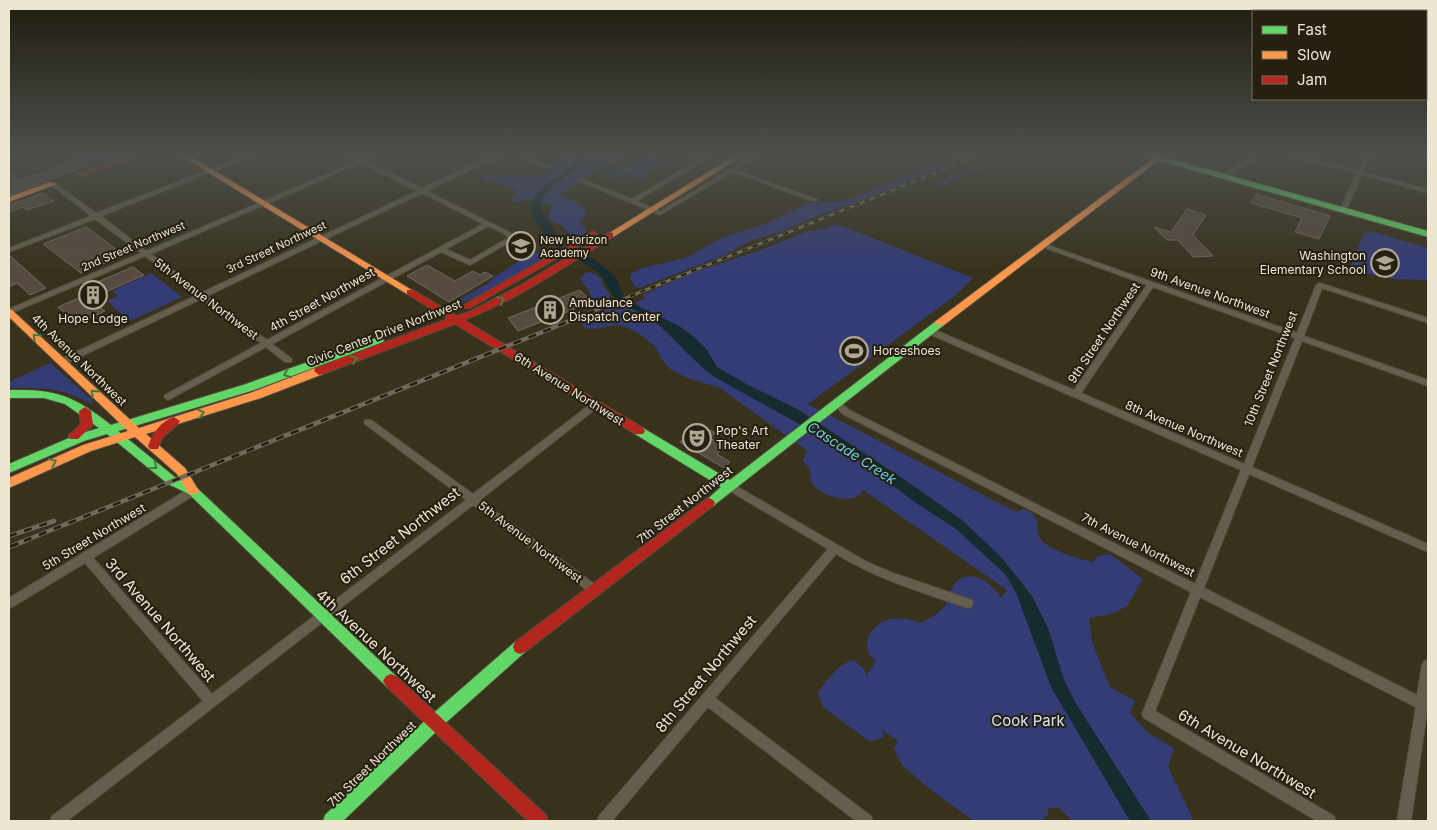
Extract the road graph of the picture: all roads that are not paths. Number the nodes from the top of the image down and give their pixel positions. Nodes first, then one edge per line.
1 (29, 193) edge
2 (64, 193) edge
3 (154, 193) edge
4 (247, 193) edge
5 (285, 193) edge
6 (418, 193) edge
7 (425, 193) edge
8 (611, 193) edge
9 (663, 193) edge
10 (668, 193) edge
11 (672, 193) edge
12 (679, 193) edge
13 (795, 193) edge
14 (1111, 193) edge
15 (1283, 193) edge
16 (1351, 193) edge
17 (9, 200) edge
18 (815, 200) dead end
19 (263, 202) junction
20 (646, 207) junction
21 (1343, 210) junction
22 (95, 216) junction
23 (487, 224) junction
24 (1428, 234) edge
25 (321, 238) junction
26 (588, 242) junction
27 (1042, 245) junction
28 (441, 249) junction
29 (9, 250) edge
30 (145, 253) junction
31 (387, 278) junction
32 (1151, 284) junction
33 (201, 296) junction
34 (9, 312) edge
35 (452, 317) junction
36 (1428, 321) edge
37 (930, 331) junction
38 (1298, 337) junction
39 (266, 344) junction
40 (288, 360) dead end
41 (62, 362) junction
42 (1428, 383) edge
43 (9, 394) edge
44 (1075, 395) junction
45 (168, 397) dead end
46 (595, 405) junction
47 (833, 407) junction
48 (85, 411) junction
49 (174, 421) junction
50 (368, 422) dead end
51 (127, 423) junction
52 (108, 429) junction
53 (137, 432) junction
54 (118, 438) junction
55 (64, 444) junction
56 (154, 446) junction
57 (9, 469) edge
58 (1246, 469) junction
59 (9, 483) edge
60 (731, 487) junction
61 (193, 491) junction
62 (474, 500) junction
63 (1428, 548) edge
64 (834, 549) junction
65 (86, 556) junction
66 (1197, 590) junction
67 (596, 591) junction
68 (968, 603) dead end
69 (9, 604) edge
70 (322, 617) junction
71 (1428, 665) edge
72 (707, 699) junction
73 (211, 702) junction
74 (1425, 706) edge
75 (1148, 714) joint
76 (435, 722) junction
77 (58, 821) edge
78 (331, 821) edge
79 (540, 821) edge
80 (604, 821) edge
81 (866, 821) edge
82 (1329, 821) edge
83 (1404, 821) edge

1 - 17 main road
2 - 22 street, 5th Avenue Northwest
3 - 22 street
4 - 19 main road, 6th Avenue Northwest
5 - 19 street, 2nd Street Northwest
6 - 25 street, 3rd Street Northwest
7 - 23 street
8 - 20 street
9 - 20 street
10 - 20 main road, Civic Center Drive Northwest
11 - 20 main road, Civic Center Drive Northwest
12 - 20 street
13 - 18 street
14 - 27 main road, 7th Street Northwest
15 - 21 main road
16 - 21 street
19 - 25 main road, 6th Avenue Northwest
19 - 30 street, 2nd Street Northwest
20 - 26 main road, Civic Center Drive Northwest
21 - 24 main road
22 - 29 street
22 - 30 street, 5th Avenue Northwest
23 - 28 street, 4th Street Northwest
23 - 28 street
25 - 31 main road, 6th Avenue Northwest
25 - 33 street, 3rd Street Northwest
26 - 35 main road, Civic Center Drive Northwest
35 -> 26 main road, Civic Center Drive Northwest
27 - 32 street, 9th Avenue Northwest
27 - 37 main road, 7th Street Northwest
28 - 31 street, 4th Street Northwest
30 - 33 street, 5th Avenue Northwest
30 - 34 street, 2nd Street Northwest
31 - 35 main road, 6th Avenue Northwest
31 - 39 street, 4th Street Northwest
32 - 38 street, 9th Avenue Northwest
32 - 44 street, 9th Street Northwest
33 - 39 street, 5th Avenue Northwest
33 - 41 street, 3rd Street Northwest
41 -> 34 main road, 4th Avenue Northwest
35 - 46 main road, 6th Avenue Northwest
49 -> 35 main road, Civic Center Drive Northwest
35 -> 51 main road, Civic Center Drive Northwest
36 - 38 street, 10th Street Northwest
37 - 44 street, 8th Avenue Northwest
37 - 47 main road, 7th Street Northwest
38 - 42 street, 9th Avenue Northwest
38 - 58 street, 10th Street Northwest
39 - 40 street, 5th Avenue Northwest
39 - 45 street, 4th Street Northwest
51 -> 41 main road, 4th Avenue Northwest
43 - 48 main road
44 - 58 street, 8th Avenue Northwest
46 - 60 main road, 6th Avenue Northwest
46 - 62 street, 6th Street Northwest
47 - 60 main road, 7th Street Northwest
47 - 66 street, 7th Avenue Northwest
48 - 52 main road
48 - 55 main road
49 - 53 main road, Civic Center Drive Northwest
49 - 56 main road
50 - 62 street, 5th Avenue Northwest
51 - 52 main road, Civic Center Drive Northwest
51 - 53 main road, 4th Avenue Northwest
52 - 54 main road, 4th Avenue Northwest
52 - 55 main road, Civic Center Drive Northwest
53 - 54 main road, Civic Center Drive Northwest
53 - 56 main road, 4th Avenue Northwest
59 -> 54 main road, Civic Center Drive Northwest
54 -> 61 main road, 4th Avenue Northwest
55 - 57 main road, Civic Center Drive Northwest
56 - 61 main road, 4th Avenue Northwest
58 - 63 street, 8th Avenue Northwest
58 - 66 street, 10th Street Northwest
60 - 64 street, 6th Avenue Northwest
60 - 67 main road, 7th Street Northwest
61 - 65 street, 5th Street Northwest
61 - 70 main road, 4th Avenue Northwest
62 - 67 street, 5th Avenue Northwest
62 - 70 street, 6th Street Northwest
64 - 68 street, 6th Avenue Northwest
64 - 72 street, 8th Street Northwest
65 - 69 street, 5th Street Northwest
65 - 73 street, 3rd Avenue Northwest
66 - 74 street, 7th Avenue Northwest
66 - 75 street, 10th Street Northwest
67 - 76 main road, 7th Street Northwest
70 - 73 street, 6th Street Northwest
70 - 76 main road, 4th Avenue Northwest
71 - 74 street
72 - 80 street, 8th Street Northwest
72 - 81 street
73 - 77 street, 6th Street Northwest
74 - 83 street
75 - 82 street, 6th Avenue Northwest
76 - 78 main road, 7th Street Northwest
76 - 79 main road, 4th Avenue Northwest

